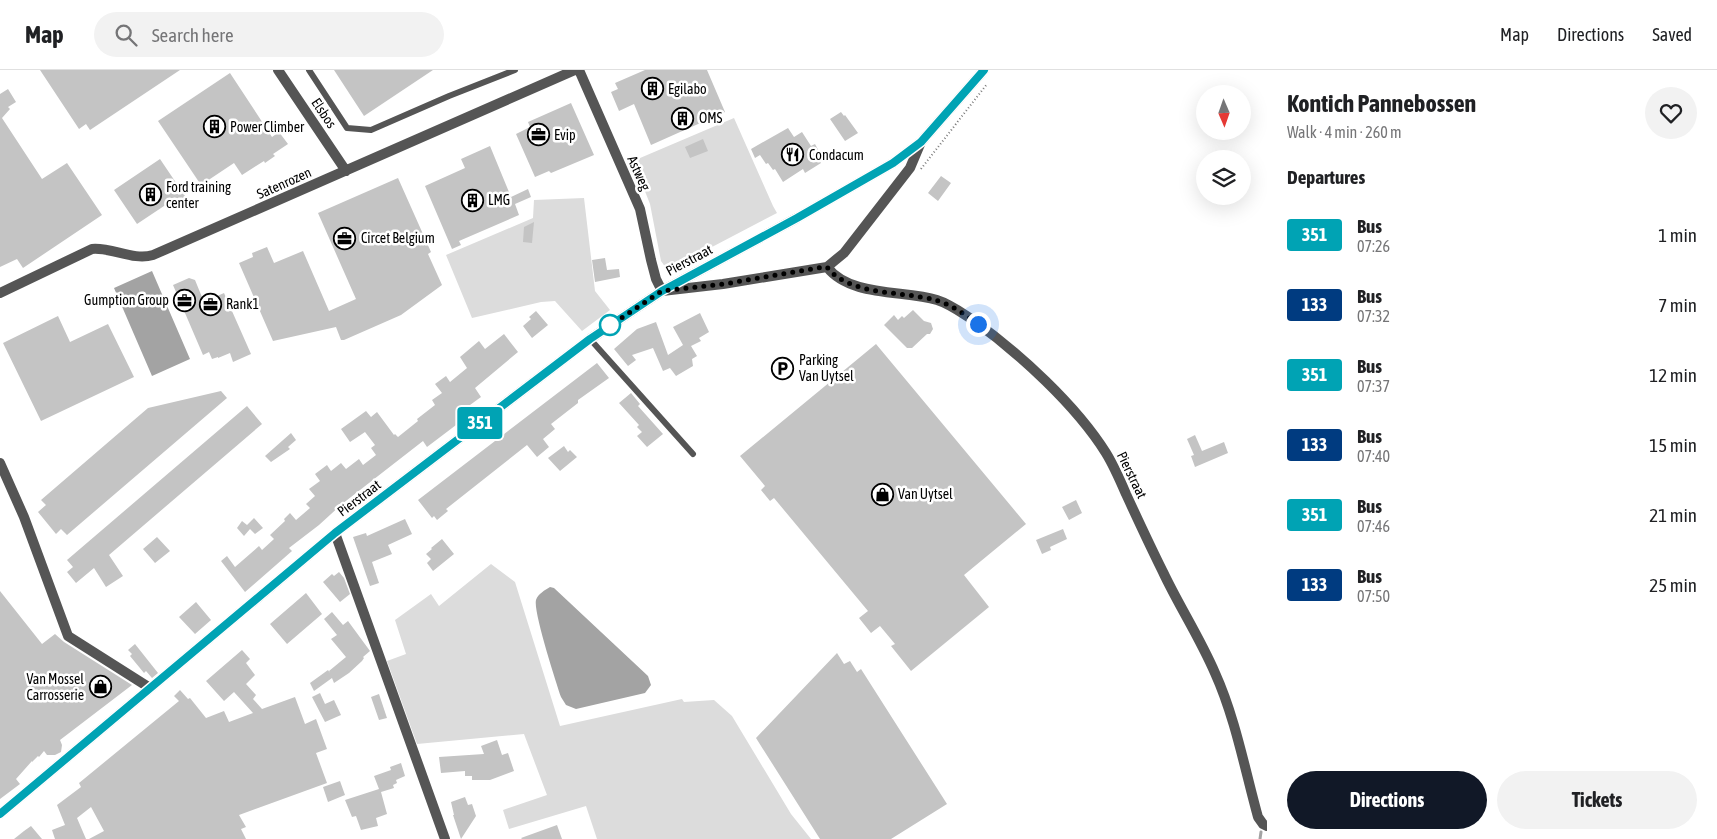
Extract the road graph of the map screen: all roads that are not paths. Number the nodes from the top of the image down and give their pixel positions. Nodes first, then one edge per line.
1 (278, 70) edge
2 (309, 70) edge
3 (515, 70) edge
4 (575, 70) edge
5 (579, 70) edge
6 (984, 70) edge
7 (921, 142) junction
8 (346, 171) junction
9 (827, 267) junction
10 (662, 291) junction
11 (0, 293) edge
12 (590, 339) junction
13 (693, 454) dead end
14 (0, 463) edge
15 (335, 533) junction
16 (150, 688) junction
17 (0, 814) edge
18 (1267, 826) edge
19 (445, 839) edge

1 - 8 street, Elsbos
2 - 3 lane
4 - 8 street, Satenrozen
5 - 10 street, Astweg
6 - 7 street, Pierstraat
7 - 9 street
7 - 10 street, Pierstraat
8 - 11 street, Satenrozen
9 - 10 street
9 - 18 street, Pierstraat
10 - 12 street, Pierstraat
12 - 13 lane
12 - 15 street, Pierstraat
14 - 16 street
15 - 16 street, Pierstraat
15 - 19 street, Pierstraat
16 - 17 street, Pierstraat

